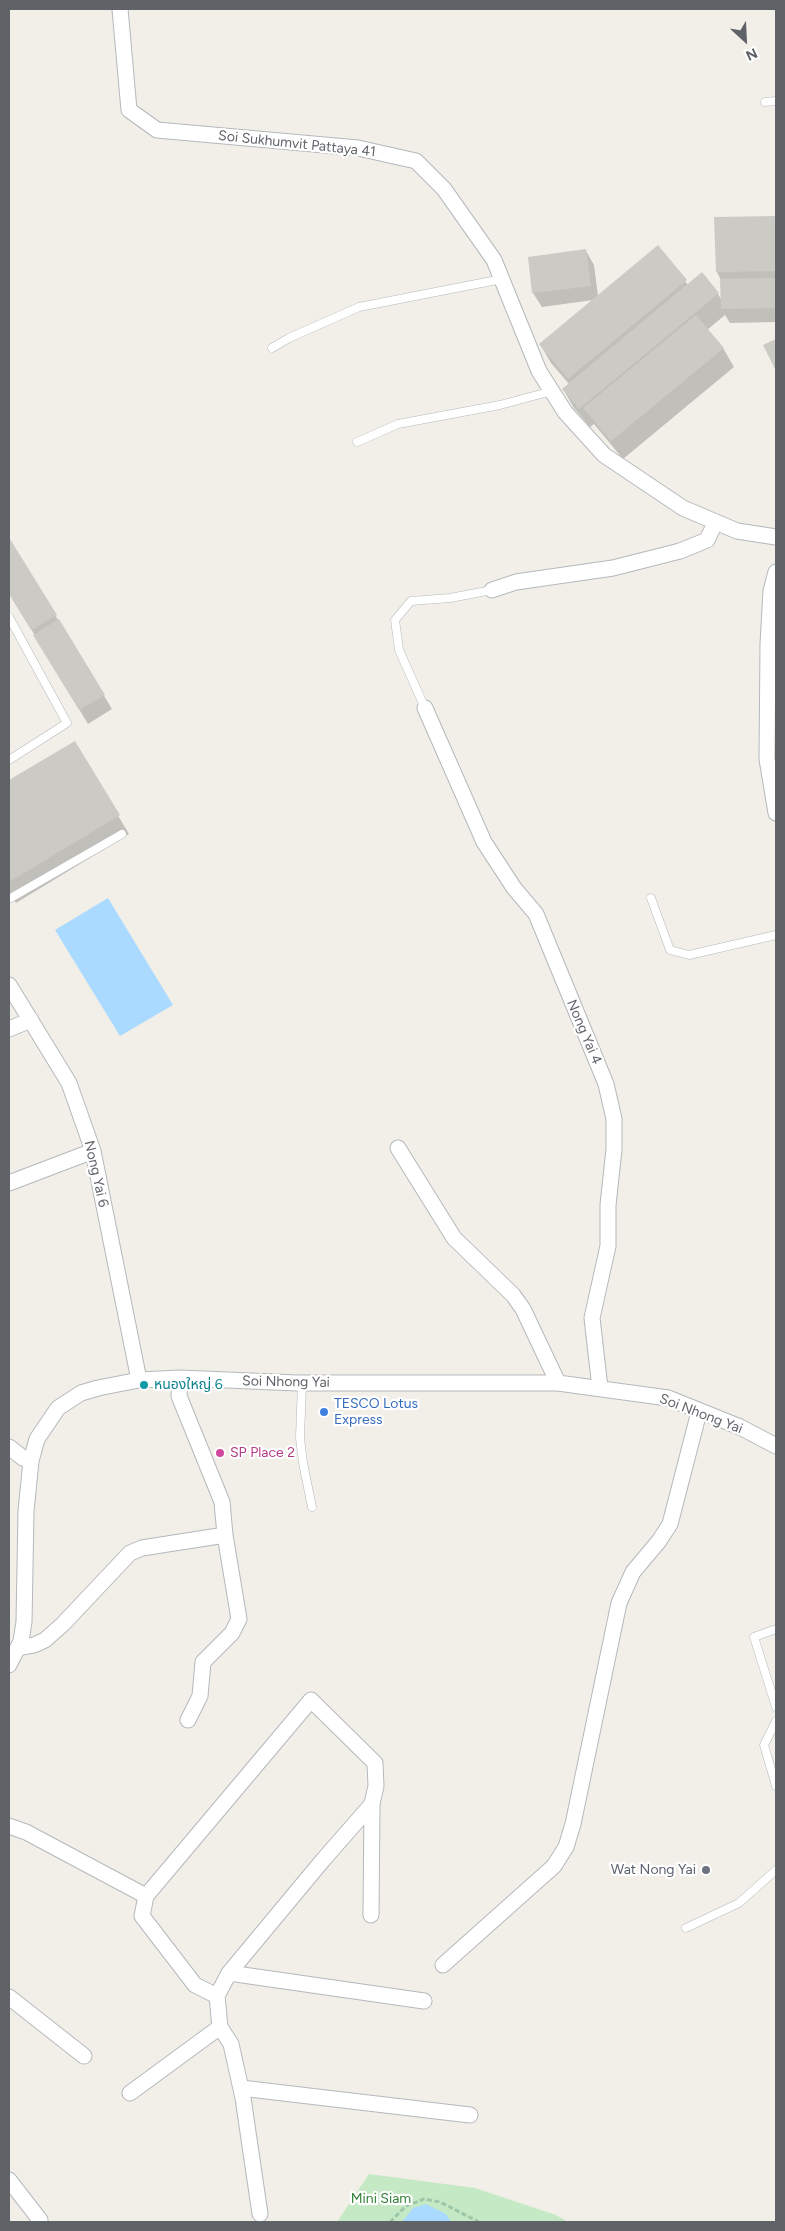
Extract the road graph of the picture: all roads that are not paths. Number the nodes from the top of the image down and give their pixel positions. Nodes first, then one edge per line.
1 (120, 9) edge
2 (776, 101) edge
3 (764, 102) dead end
4 (502, 279) junction
5 (272, 348) dead end
6 (552, 391) junction
7 (357, 442) dead end
8 (715, 523) junction
9 (776, 537) edge
10 (776, 572) edge
11 (492, 590) joint
12 (9, 617) edge
13 (772, 644) edge
14 (424, 708) joint
15 (9, 760) edge
16 (773, 776) edge
17 (776, 813) edge
18 (122, 834) dead end
19 (651, 898) dead end
20 (9, 899) edge
21 (776, 935) edge
22 (9, 985) edge
23 (31, 1020) junction
24 (9, 1029) edge
25 (398, 1148) dead end
26 (93, 1151) junction
27 (9, 1183) edge
28 (180, 1378) junction
29 (139, 1380) junction
30 (302, 1383) junction
31 (558, 1383) junction
32 (600, 1388) junction
33 (699, 1412) junction
34 (776, 1446) edge
35 (9, 1448) edge
36 (31, 1461) junction
37 (312, 1507) dead end
38 (225, 1535) junction
39 (776, 1630) edge
40 (18, 1648) junction
41 (9, 1665) edge
42 (776, 1707) edge
43 (188, 1720) dead end
44 (776, 1722) edge
45 (776, 1786) edge
46 (372, 1804) junction
47 (9, 1826) edge
48 (776, 1870) edge
49 (146, 1896) junction
50 (371, 1915) dead end
51 (686, 1928) dead end
52 (443, 1966) dead end
53 (229, 1973) junction
54 (217, 1996) junction
55 (9, 1997) edge
56 (424, 2001) dead end
57 (220, 2027) junction
58 (84, 2056) dead end
59 (241, 2088) junction
60 (130, 2093) dead end
61 (470, 2114) dead end
62 (9, 2180) edge
63 (260, 2214) dead end
64 (40, 2220) dead end

1 - 4 street, Soi Sukhumvit Pattaya 41
2 - 3 lane
4 - 5 lane
4 - 6 street, Soi Sukhumvit Pattaya 41
6 - 7 lane
6 - 8 street, Soi Sukhumvit Pattaya 41
8 - 9 street, Soi Sukhumvit Pattaya 41
8 - 11 street
10 - 13 street
11 - 14 lane
12 - 15 lane
13 - 16 street
14 - 32 street, Nong Yai 4
16 - 17 street
18 - 20 lane
19 - 21 lane
22 - 23 street, Nong Yai 6
23 - 24 street
23 - 26 street, Nong Yai 6
25 - 31 street
26 - 27 street
26 - 29 street, Nong Yai 6
28 - 29 street, Soi Nhong Yai
28 - 30 street, Soi Nhong Yai
28 - 38 street
29 - 36 street, Soi Nhong Yai
30 - 31 street, Soi Nhong Yai
30 - 37 lane
31 - 32 street, Soi Nhong Yai
32 - 33 street, Soi Nhong Yai
33 - 34 street, Soi Nhong Yai
33 - 52 street
35 - 36 street
36 - 40 street, Soi Nhong Yai
38 - 40 street
38 - 43 street
39 - 42 lane
40 - 41 street, Soi Nhong Yai
44 - 45 lane
46 - 49 street
46 - 50 street
46 - 53 street
47 - 49 street
48 - 51 lane
49 - 54 street
53 - 54 street
53 - 56 street
54 - 57 street
55 - 58 street
57 - 59 street
57 - 60 street
59 - 61 street
59 - 63 street
62 - 64 street

